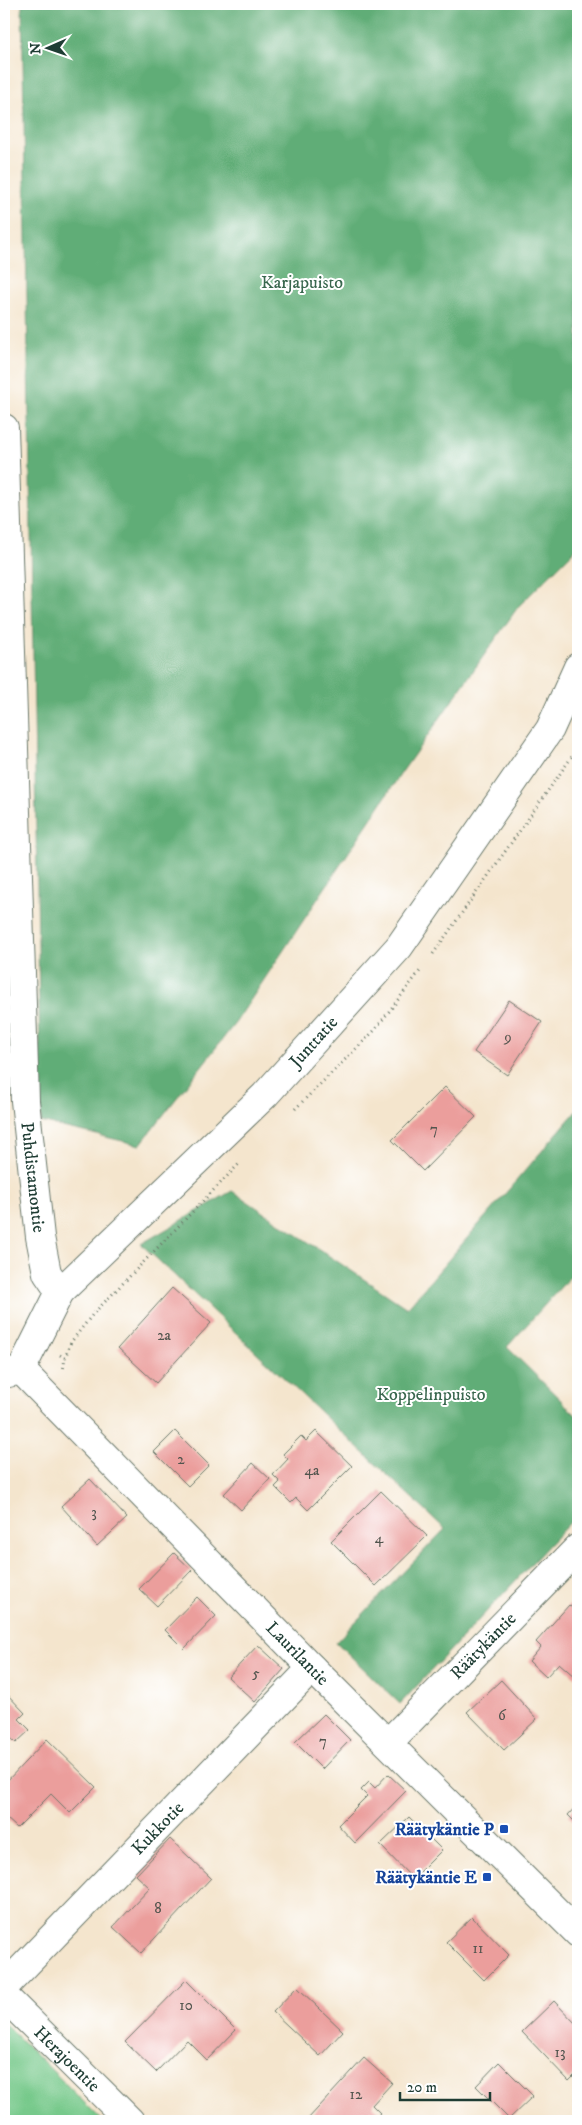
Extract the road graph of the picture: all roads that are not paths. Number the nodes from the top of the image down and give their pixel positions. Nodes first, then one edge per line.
1 (4, 428) edge
2 (578, 667) edge
3 (60, 1292) junction
4 (13, 1372) edge
5 (578, 1548) edge
6 (312, 1668) junction
7 (388, 1743) junction
8 (578, 1933) edge
9 (4, 1987) edge
10 (4, 1996) edge
11 (130, 2121) edge

1 - 3 street, Puhdistamontie
2 - 3 street, Junttatie
3 - 4 street, Junttatie
4 - 6 street, Laurilantie
5 - 7 street, Räätykäntie
6 - 7 street, Laurilantie
6 - 9 street, Kukkotie
7 - 8 street, Laurilantie
10 - 11 street, Herajoentie

